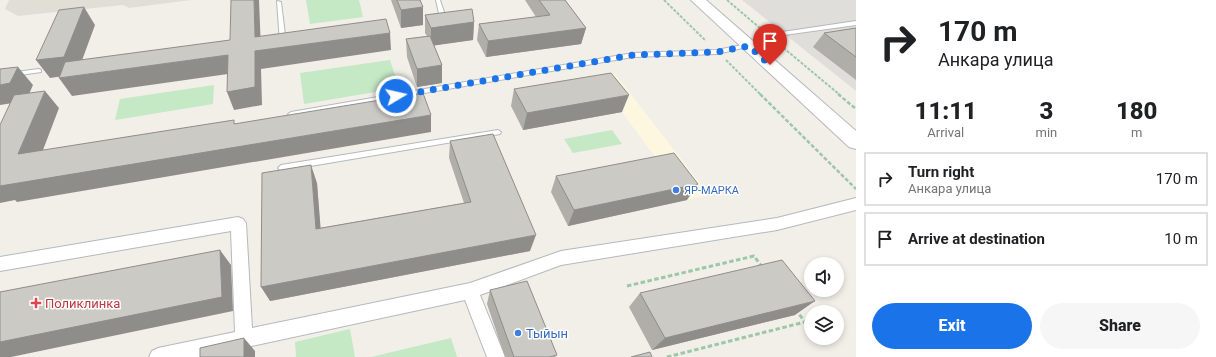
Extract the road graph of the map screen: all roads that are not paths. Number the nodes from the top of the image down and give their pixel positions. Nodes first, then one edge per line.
1 (438, 0) edge
2 (698, 0) edge
3 (279, 2) dead end
4 (442, 18) edge
5 (856, 23) edge
6 (283, 45) edge
7 (749, 46) junction
8 (39, 71) edge
9 (0, 76) edge
10 (291, 114) edge
11 (498, 132) dead end
12 (856, 142) edge
13 (281, 168) edge
14 (856, 204) edge
15 (0, 264) edge
16 (470, 291) junction
17 (244, 339) junction
18 (158, 357) edge
19 (496, 357) edge

1 - 4 lane
2 - 7 main road
3 - 6 lane
5 - 7 lane
7 - 10 lane
7 - 12 main road
8 - 9 lane
11 - 13 lane
14 - 16 street
15 - 17 street
16 - 17 street
16 - 19 street
17 - 18 street

